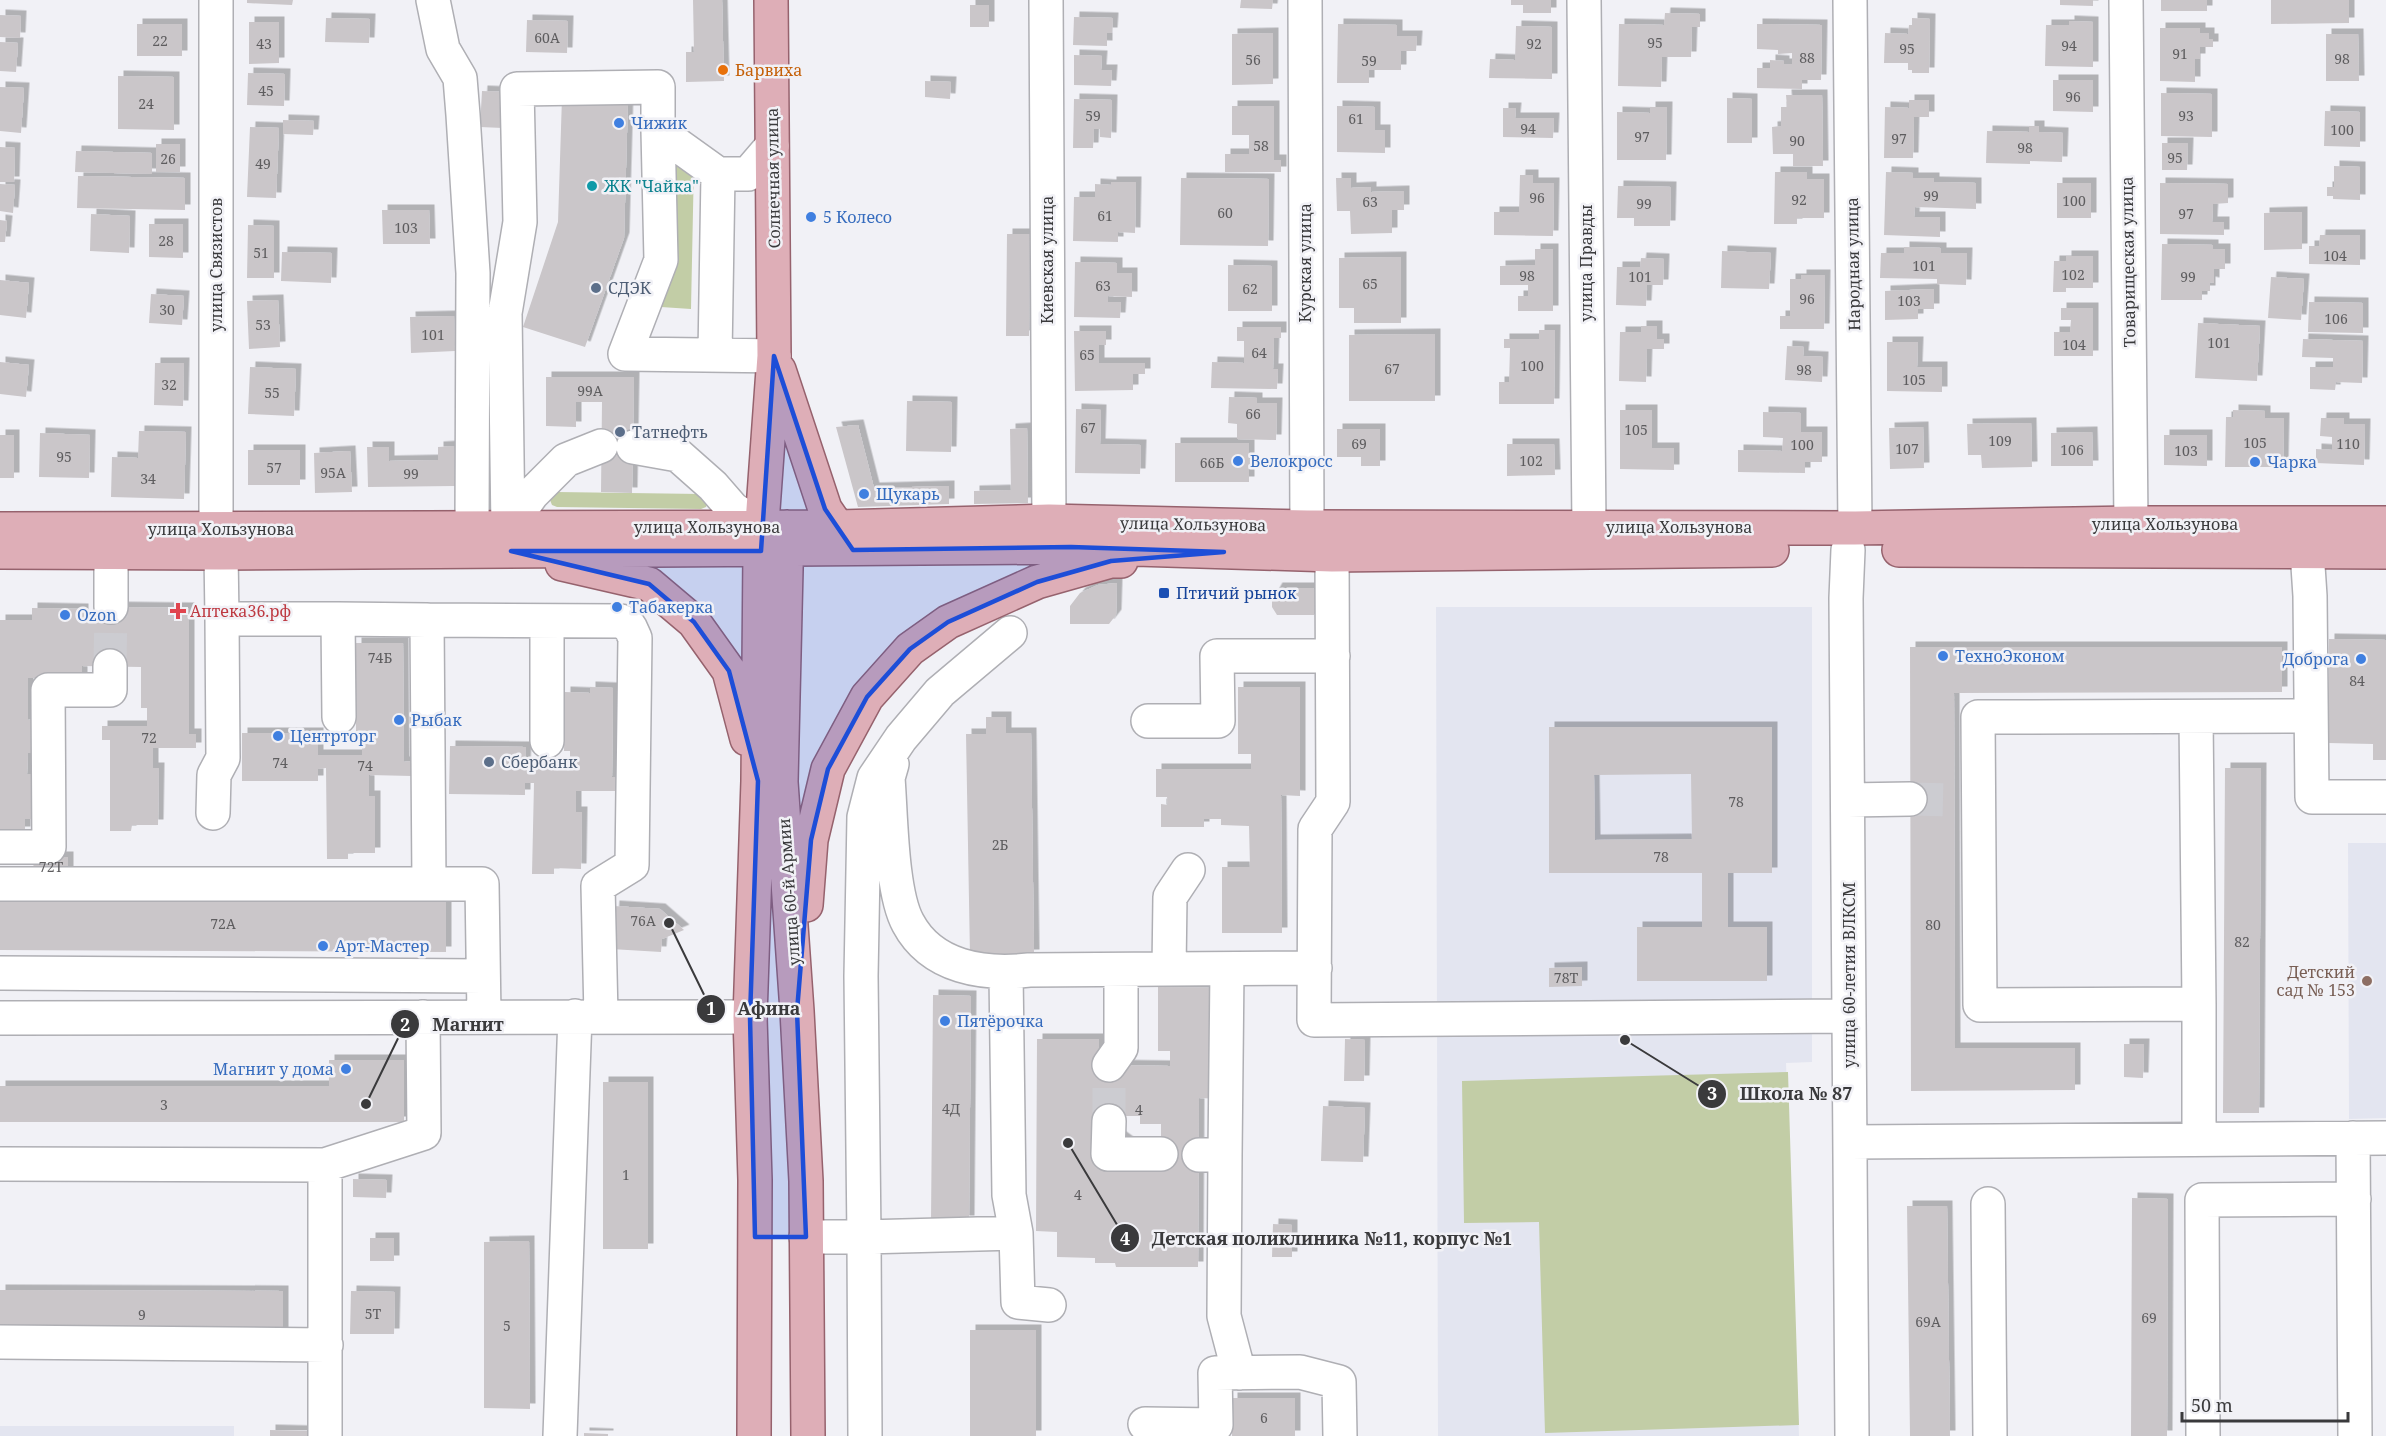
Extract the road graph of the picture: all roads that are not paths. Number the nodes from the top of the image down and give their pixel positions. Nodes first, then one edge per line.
1 (216, 0) edge
2 (433, 0) edge
3 (771, 0) edge
4 (1046, 0) edge
5 (1305, 0) edge
6 (1584, 0) edge
7 (1850, 0) edge
8 (2126, 0) edge
9 (658, 131) junction
10 (772, 146) junction
11 (718, 174) junction
12 (715, 355) junction
13 (774, 356) junction
14 (1049, 521) junction
15 (2131, 523) junction
16 (2386, 524) edge
17 (1307, 527) junction
18 (1589, 527) junction
19 (472, 528) junction
20 (0, 529) edge
21 (774, 539) junction
22 (846, 539) junction
23 (1852, 539) junction
24 (509, 540) junction
25 (219, 541) junction
26 (2307, 551) junction
27 (0, 552) edge
28 (1224, 552) junction
29 (2386, 552) edge
30 (111, 553) junction
31 (1332, 555) junction
32 (111, 607) tunnel mouth
33 (222, 619) junction
34 (338, 620) junction
35 (427, 620) junction
36 (547, 621) junction
37 (1010, 633) dead end
38 (1333, 656) junction
39 (110, 666) tunnel mouth
40 (2311, 716) junction
41 (339, 717) dead end
42 (2196, 717) junction
43 (1148, 721) dead end
44 (901, 738) junction
45 (547, 741) dead end
46 (758, 781) junction
47 (2386, 797) edge
48 (1910, 799) tunnel mouth
49 (1848, 800) junction
50 (213, 813) dead end
51 (0, 847) edge
52 (1188, 870) dead end
53 (0, 884) edge
54 (429, 884) junction
55 (1315, 968) junction
56 (1169, 969) junction
57 (1227, 969) junction
58 (1121, 970) junction
59 (0, 973) edge
60 (1006, 973) junction
61 (483, 976) junction
62 (2199, 1004) junction
63 (797, 1011) junction
64 (484, 1016) junction
65 (588, 1016) junction
66 (423, 1017) junction
67 (750, 1017) junction
68 (1849, 1017) junction
69 (0, 1018) edge
70 (1109, 1065) tunnel mouth
71 (1108, 1121) tunnel mouth
72 (2354, 1138) junction
73 (2386, 1138) edge
74 (2199, 1139) junction
75 (1850, 1142) junction
76 (1161, 1154) dead end
77 (0, 1164) edge
78 (325, 1165) junction
79 (2354, 1199) junction
80 (1988, 1204) dead end
81 (1016, 1233) junction
82 (755, 1237) junction
83 (806, 1237) junction
84 (864, 1237) junction
85 (1049, 1305) dead end
86 (0, 1342) edge
87 (326, 1345) junction
88 (1239, 1373) junction
89 (1144, 1424) dead end
90 (325, 1436) edge
91 (560, 1436) edge
92 (754, 1436) edge
93 (808, 1436) edge
94 (865, 1436) edge
95 (1340, 1436) edge
96 (1852, 1436) edge
97 (1990, 1436) edge
98 (2203, 1436) edge
99 (2355, 1436) edge

1 - 25 street, улица Связистов
2 - 19 street
3 - 10 main road, Солнечная улица
4 - 14 street, Киевская улица
5 - 17 street, Курская улица
6 - 18 street, улица Правды
7 - 23 street, Народная улица
8 - 15 street, Товарищеская улица
9 - 11 street
9 - 12 street
9 - 24 street
10 - 11 street
10 - 13 main road, Солнечная улица
11 - 12 street
12 - 13 street
13 - 21 main road, Солнечная улица
13 - 22 main road, Солнечная улица
14 - 17 main road, улица Хользунова
14 - 22 main road, улица Хользунова
15 - 16 main road, улица Хользунова
15 - 23 main road, улица Хользунова
17 - 18 main road, улица Хользунова
18 - 23 main road, улица Хользунова
19 - 24 main road, улица Хользунова
19 - 25 main road, улица Хользунова
20 - 25 main road, улица Хользунова
21 - 22 main road, улица Хользунова
21 - 24 main road, улица Хользунова
21 - 24 street
21 - 46 main road, улица 60-й Армии
21 - 63 main road, улица 60-й Армии
22 - 28 main road, улица Хользунова
23 - 26 main road, улица Хользунова
23 - 31 main road, улица Хользунова
23 - 49 street, улица 60-летия ВЛКСМ
24 - 25 main road, улица Хользунова
24 - 46 main road
25 - 30 main road, улица Хользунова
25 - 33 street, улица Связистов
26 - 29 main road, улица Хользунова
26 - 40 street
27 - 30 main road, улица Хользунова
28 - 31 main road, улица Хользунова
28 - 63 main road
30 - 32 street
31 - 38 street
33 - 34 street
33 - 50 street, улица Связистов
34 - 35 street
34 - 41 street
35 - 36 street
35 - 54 street
36 - 45 street
36 - 65 street
37 - 44 street
38 - 43 street
38 - 55 street
39 - 51 street
40 - 42 street
40 - 47 street
42 - 62 street
42 - 62 street
44 - 60 street
44 - 84 street
46 - 67 main road, улица 60-й Армии
48 - 49 street
49 - 68 street, улица 60-летия ВЛКСМ
52 - 56 street
53 - 54 street
54 - 61 street
55 - 57 street
55 - 68 street
56 - 57 street
56 - 58 street
57 - 88 street
58 - 60 street
58 - 70 street
59 - 61 street
60 - 81 street
61 - 64 street
62 - 74 street
63 - 83 main road, улица 60-й Армии
64 - 65 street
64 - 66 street
65 - 67 street
65 - 91 street
66 - 69 street
66 - 78 street
67 - 82 main road, улица 60-й Армии
68 - 75 street, улица 60-летия ВЛКСМ
71 - 76 street
72 - 73 street
72 - 74 street
72 - 79 street
74 - 75 street
75 - 96 street, улица 60-летия ВЛКСМ
77 - 78 street
78 - 87 street
79 - 98 street
79 - 99 street
80 - 97 street
81 - 84 street
81 - 85 street
82 - 83 main road
82 - 92 main road, улица 60-й Армии
83 - 84 street
83 - 93 main road, улица 60-й Армии
84 - 94 street
86 - 87 street
87 - 90 street
88 - 89 street
88 - 95 street

